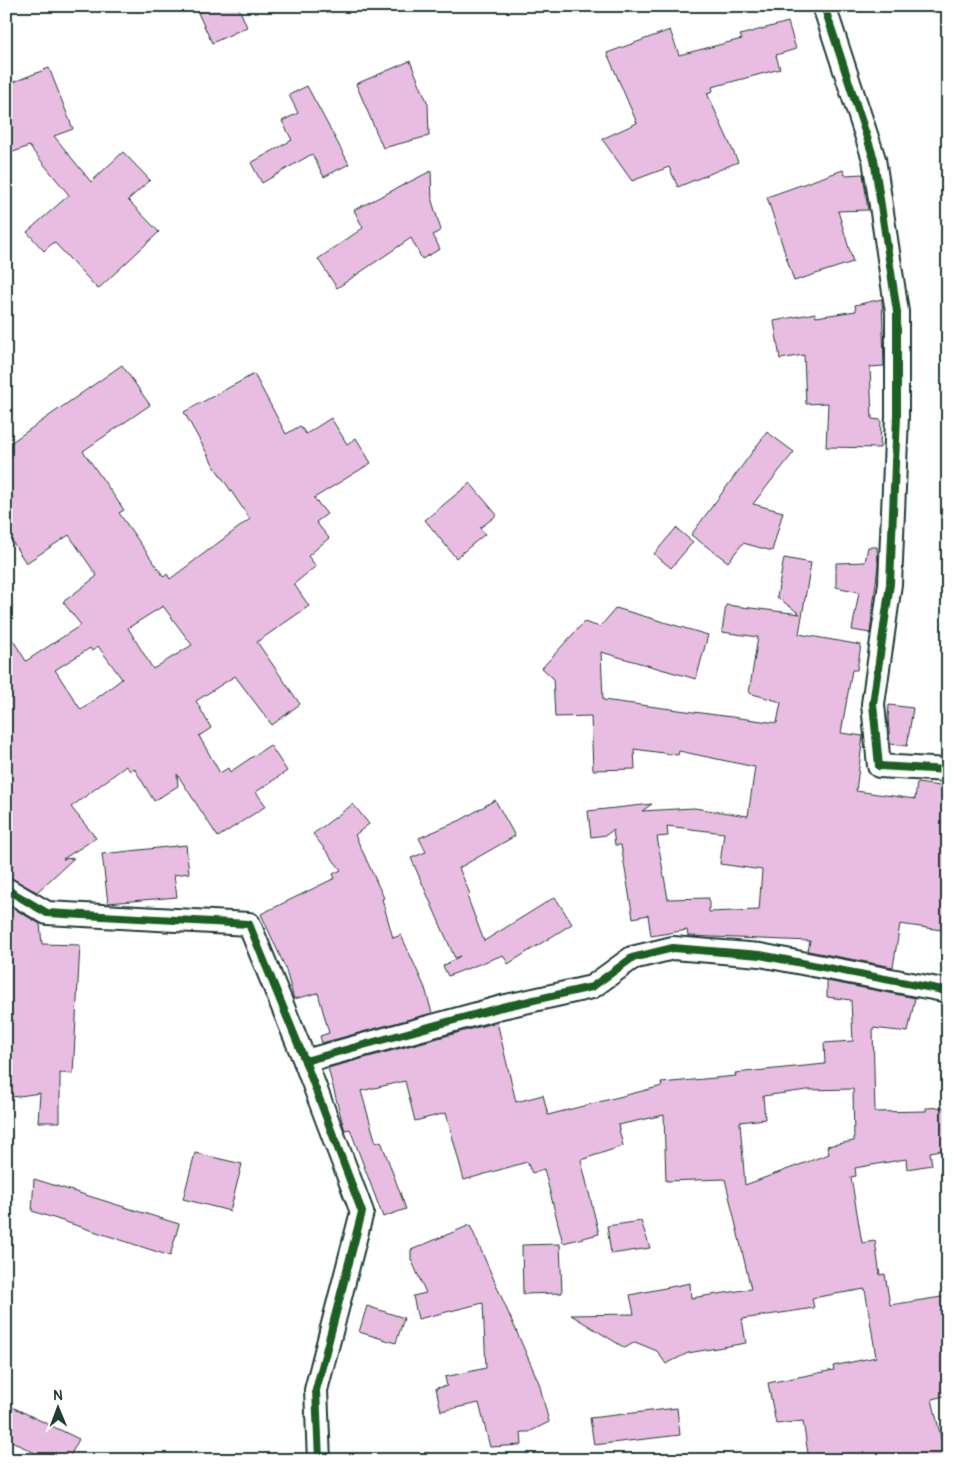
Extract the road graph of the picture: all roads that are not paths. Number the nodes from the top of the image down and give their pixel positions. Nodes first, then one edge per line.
1 (824, 6) edge
2 (948, 770) edge
3 (6, 889) edge
4 (948, 991) edge
5 (305, 1061) junction
6 (319, 1460) edge

1 - 2 street
3 - 5 street
4 - 5 street
5 - 6 street

